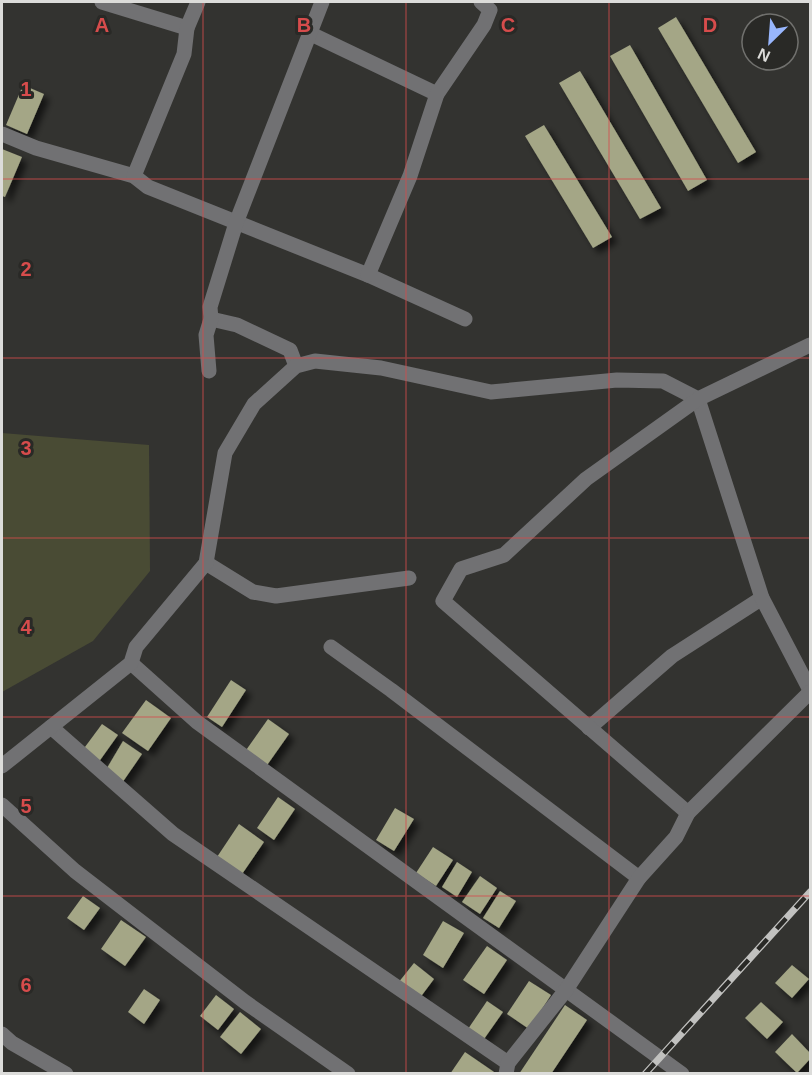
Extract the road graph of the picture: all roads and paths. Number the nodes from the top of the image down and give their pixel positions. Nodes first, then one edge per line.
1 (102, 2) edge
2 (198, 2) edge
3 (322, 2) edge
4 (481, 2) edge
5 (187, 28) junction
6 (309, 33) junction
7 (437, 94) junction
8 (2, 134) edge
9 (135, 176) junction
10 (236, 223) junction
11 (368, 275) junction
12 (211, 319) junction
13 (465, 319) dead end
14 (810, 345) edge
15 (296, 366) junction
16 (209, 372) dead end
17 (698, 399) junction
18 (206, 563) junction
19 (409, 578) dead end
20 (762, 598) junction
21 (331, 647) dead end
22 (131, 663) junction
23 (810, 691) edge
24 (51, 727) junction
25 (589, 728) junction
26 (2, 766) edge
27 (2, 805) edge
28 (687, 813) junction
29 (639, 878) junction
30 (566, 990) junction
31 (2, 1034) edge
32 (507, 1068) edge
33 (66, 1074) edge
34 (348, 1074) edge
35 (682, 1074) edge

1 - 5 street
2 - 5 street
3 - 6 street
4 - 7 street
5 - 9 street
6 - 7 street
6 - 10 street
7 - 11 street
8 - 9 street
9 - 10 street
10 - 11 street
10 - 12 street
11 - 13 street
12 - 15 street
12 - 16 street
14 - 17 street
15 - 17 street
15 - 18 street
17 - 20 street
17 - 25 street
18 - 19 street
18 - 22 street
20 - 23 street
20 - 25 street
21 - 29 street
22 - 24 street
22 - 30 street
23 - 28 street
24 - 26 street
24 - 32 street
25 - 28 street
27 - 34 street
28 - 29 street
29 - 30 street
30 - 32 street
30 - 35 street
31 - 33 street

